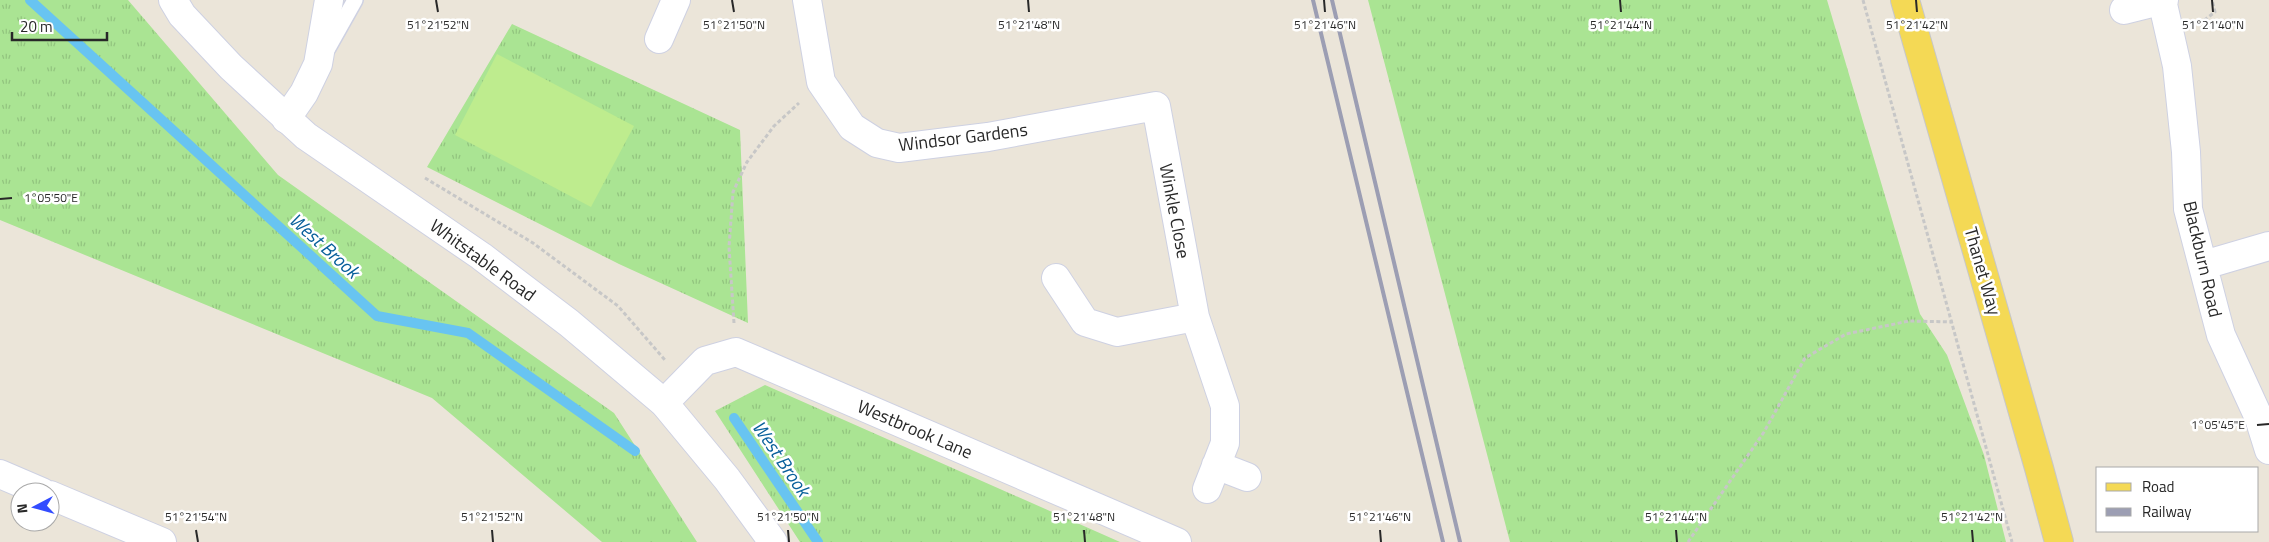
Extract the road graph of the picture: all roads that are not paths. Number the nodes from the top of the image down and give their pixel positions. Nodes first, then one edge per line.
1 (173, 0) edge
2 (329, 0) edge
3 (355, 0) edge
4 (676, 0) edge
5 (807, 0) edge
6 (1905, 0) edge
7 (2162, 0) edge
8 (2124, 10) dead end
9 (659, 39) dead end
10 (318, 64) junction
11 (1156, 106) joint
12 (286, 119) junction
13 (2269, 246) edge
14 (2204, 265) junction
15 (1056, 278) dead end
16 (1195, 317) junction
17 (664, 403) junction
18 (2269, 450) edge
19 (0, 474) edge
20 (1247, 477) dead end
21 (19, 482) edge
22 (60, 499) edge
23 (162, 542) edge
24 (773, 542) edge
25 (1177, 542) edge
26 (2059, 542) edge

1 - 12 street, Whitstable Road
2 - 10 street
3 - 10 lane
4 - 9 street
5 - 11 street, Windsor Gardens
6 - 26 main road, Thanet Way
7 - 8 street, Blackburn Road
7 - 14 street, Blackburn Road
10 - 12 street
11 - 16 street, Winkle Close
12 - 17 street, Whitstable Road
13 - 14 street
14 - 18 street, Blackburn Road
15 - 16 street
16 - 20 street, Winkle Close
17 - 24 street, Whitstable Road
17 - 25 street, Westbrook Lane
19 - 21 street
22 - 23 street

